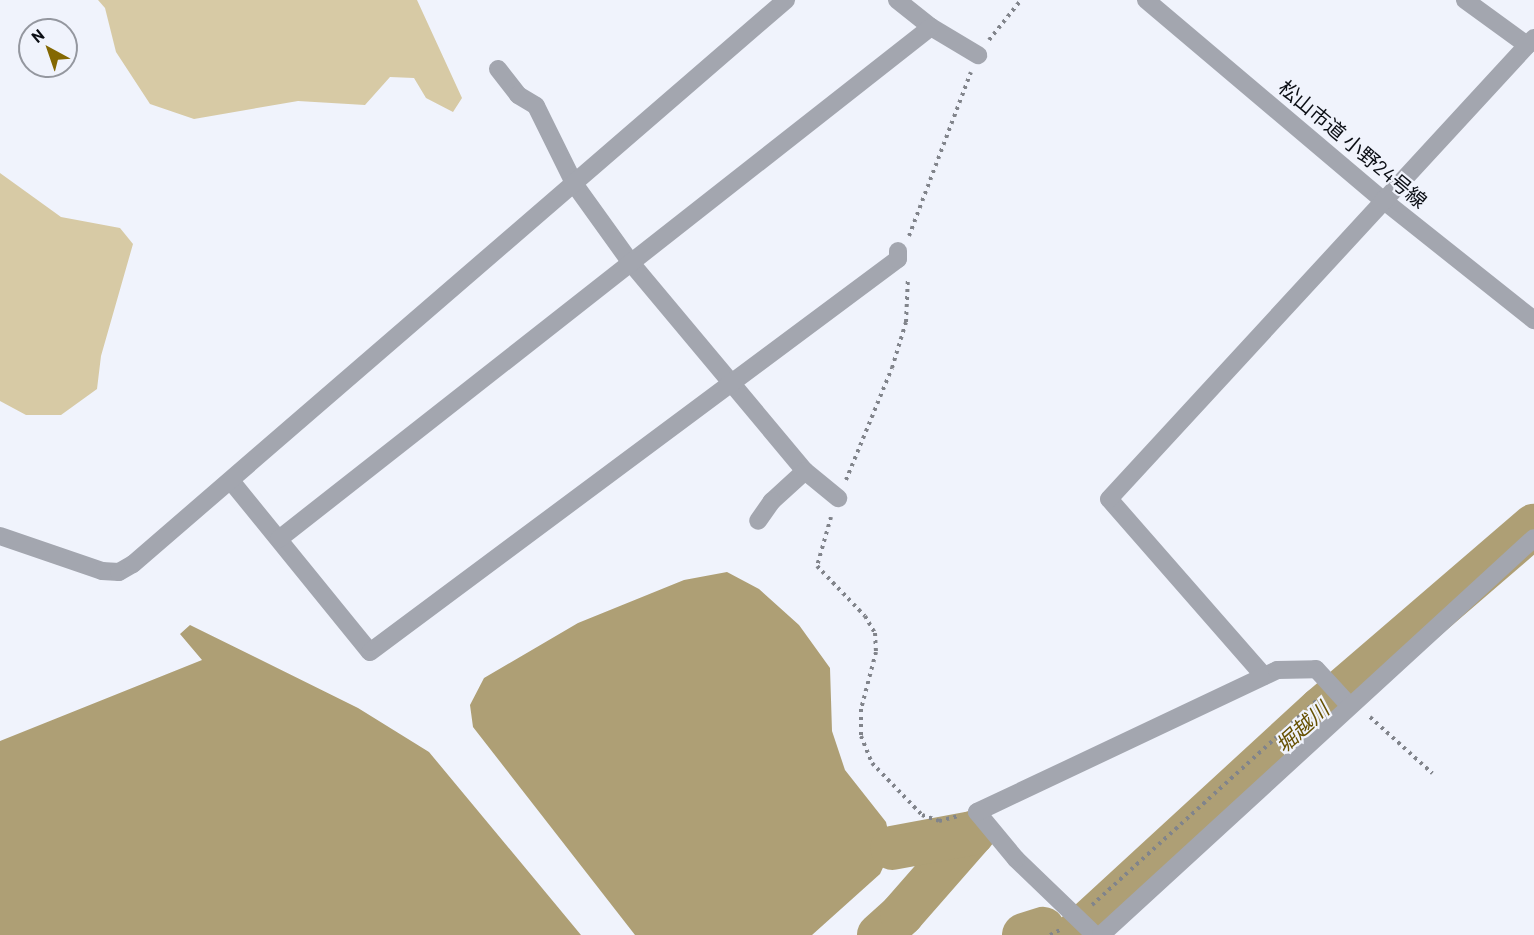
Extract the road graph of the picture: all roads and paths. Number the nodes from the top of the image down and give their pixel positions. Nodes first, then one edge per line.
1 (897, 0) edge
2 (1021, 0) edge
3 (1146, 0) edge
4 (1465, 0) edge
5 (781, 2) edge
6 (931, 27) junction
7 (1531, 41) edge
8 (978, 55) junction
9 (498, 69) dead end
10 (575, 185) junction
11 (1383, 200) junction
12 (904, 248) joint
13 (631, 263) junction
14 (908, 274) dead end
15 (1534, 320) edge
16 (731, 385) junction
17 (805, 471) junction
18 (231, 481) junction
19 (838, 498) junction
20 (758, 520) dead end
21 (0, 536) edge
22 (1534, 538) edge
23 (279, 539) junction
24 (1264, 676) junction
25 (1343, 696) junction
26 (1432, 773) dead end
27 (977, 812) junction
28 (1089, 928) edge
29 (1050, 935) edge

1 - 6 street
2 - 8 path
3 - 11 street, 松山市道 小野24号線
4 - 7 street
5 - 10 street
6 - 8 street
6 - 13 street
7 - 11 street
8 - 12 path
9 - 10 street
10 - 13 street
10 - 18 street
11 - 15 street, 松山市道 小野24号線
11 - 24 street
12 - 16 street
13 - 16 street
13 - 23 street
14 - 19 path
16 - 17 street
16 - 23 street
17 - 19 street
17 - 20 street
18 - 21 street
18 - 23 street
19 - 27 path
22 - 25 street
24 - 25 street
24 - 27 street
25 - 26 path
25 - 28 street
25 - 28 path
27 - 28 street
28 - 29 path

